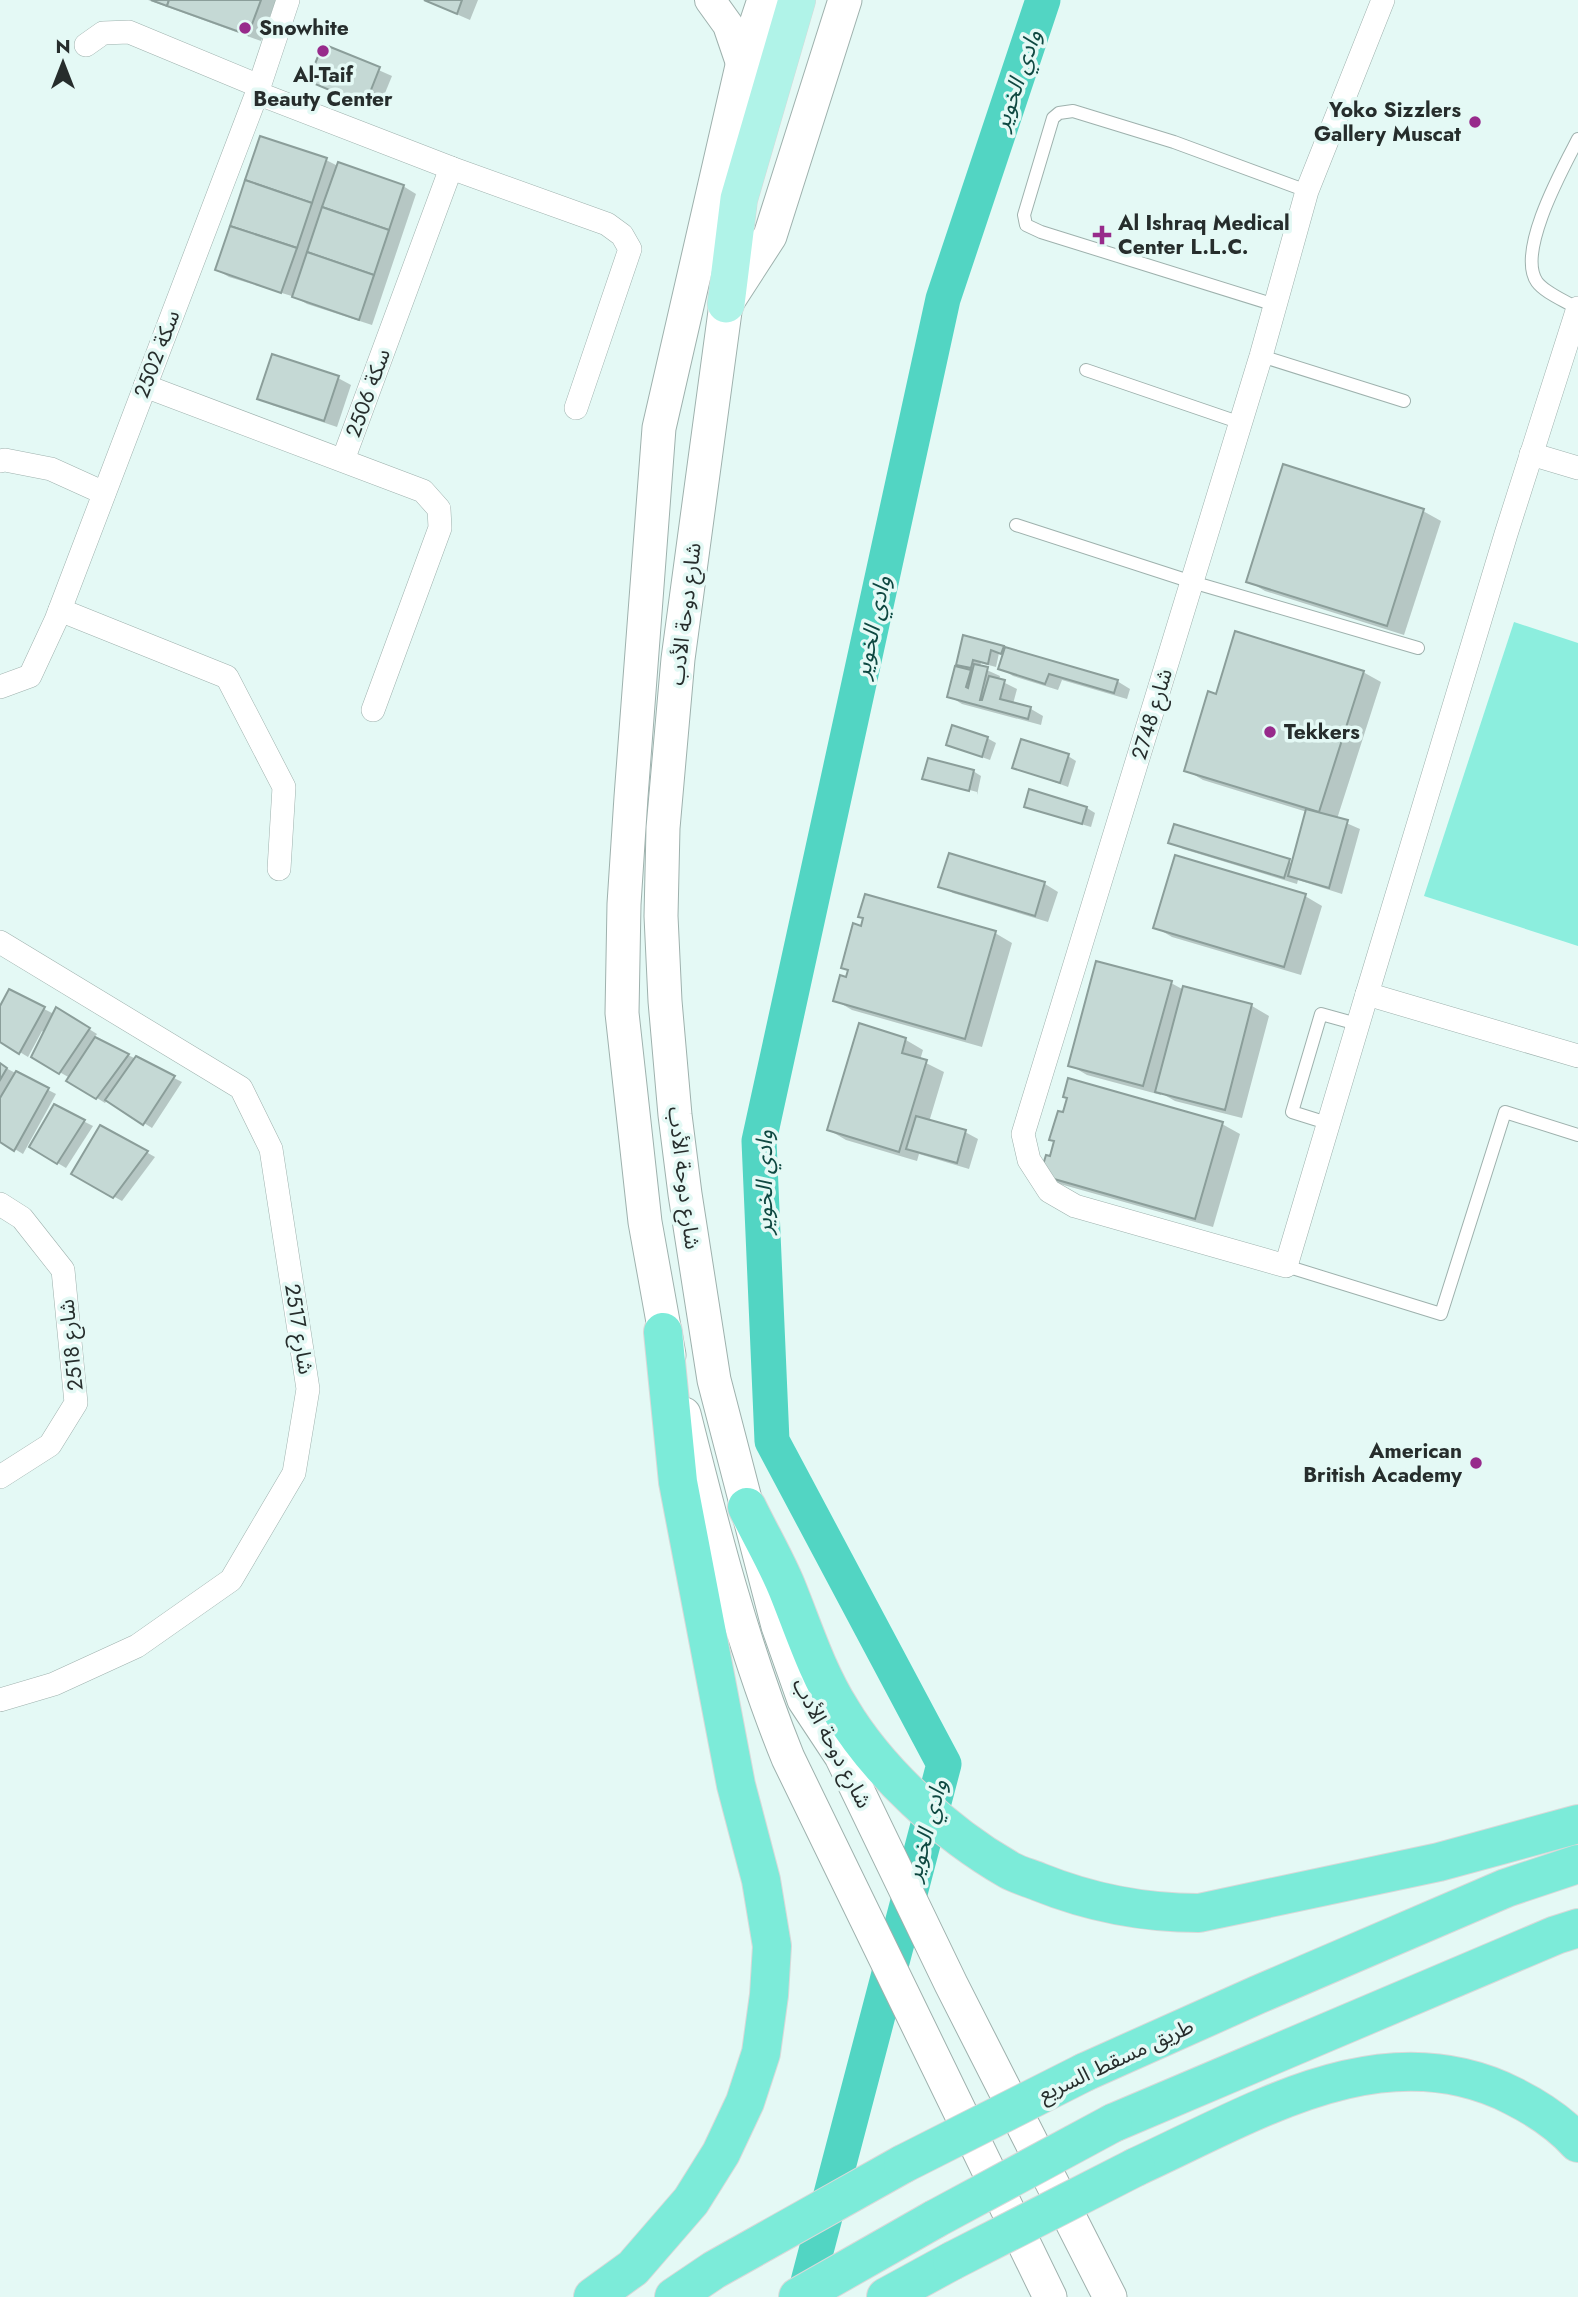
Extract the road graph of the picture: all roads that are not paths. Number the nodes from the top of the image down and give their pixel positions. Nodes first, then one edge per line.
1 (288, 0) edge
2 (710, 0) edge
3 (764, 0) edge
4 (797, 0) edge
5 (845, 0) edge
6 (1382, 0) edge
7 (86, 45) dead end
8 (743, 66) junction
9 (258, 90) junction
10 (1578, 139) edge
11 (451, 168) junction
12 (1307, 191) junction
13 (726, 304) junction
14 (1275, 305) junction
15 (1578, 309) edge
16 (1261, 356) junction
17 (1086, 370) dead end
18 (145, 386) junction
19 (1404, 401) dead end
20 (576, 408) dead end
21 (1241, 423) junction
22 (1531, 454) junction
23 (343, 460) junction
24 (0, 461) edge
25 (1578, 468) edge
26 (104, 493) junction
27 (1016, 525) dead end
28 (1192, 582) junction
29 (60, 610) junction
30 (1418, 648) dead end
31 (0, 687) edge
32 (373, 710) dead end
33 (279, 869) dead end
34 (0, 942) edge
35 (1367, 994) junction
36 (1357, 1024) junction
37 (1578, 1056) edge
38 (1327, 1123) junction
39 (1578, 1135) edge
40 (0, 1204) edge
41 (1286, 1266) junction
42 (663, 1332) junction
43 (0, 1477) edge
44 (747, 1507) junction
45 (0, 1700) edge
46 (1578, 1824) edge
47 (1578, 1864) edge
48 (1578, 1928) edge
49 (1578, 2143) edge
50 (593, 2297) edge
51 (674, 2297) edge
52 (798, 2297) edge
53 (886, 2297) edge
54 (1050, 2297) edge
55 (1110, 2297) edge

1 - 9 street, 2502 سكة
2 - 8 street
3 - 8 main road, شارع دوحة الأدب
4 - 13 main road
5 - 13 main road, شارع دوحة الأدب
6 - 12 street, شارع 2748
7 - 9 street
8 - 42 main road, شارع دوحة الأدب
9 - 11 street
9 - 18 street, 2502 سكة
10 - 15 lane
11 - 20 street
11 - 23 street, سكة 2506
12 - 14 street, شارع 2748
12 - 14 lane
13 - 44 main road, شارع دوحة الأدب
14 - 16 street, شارع 2748
15 - 22 street
16 - 19 lane
16 - 21 street, شارع 2748
17 - 21 lane
18 - 23 street, سكة 2506
18 - 26 street, 2502 سكة
21 - 28 street, شارع 2748
22 - 25 street
22 - 35 street
23 - 32 street
24 - 26 street
26 - 29 street, 2502 سكة
27 - 28 lane
28 - 30 lane
28 - 41 street, شارع 2748
29 - 31 street, 2502 سكة
29 - 33 street
34 - 45 street, 2517 شارع
35 - 36 street
35 - 37 street
36 - 38 street
36 - 38 lane
38 - 41 street
39 - 41 lane
40 - 43 street, 2518 شارع
42 - 50 highway
42 - 54 main road, شارع دوحة الأدب
44 - 46 highway
44 - 55 main road, شارع دوحة الأدب
47 - 51 highway, طريق مسقط السريع, bridge
48 - 52 highway, bridge
49 - 53 highway, bridge

